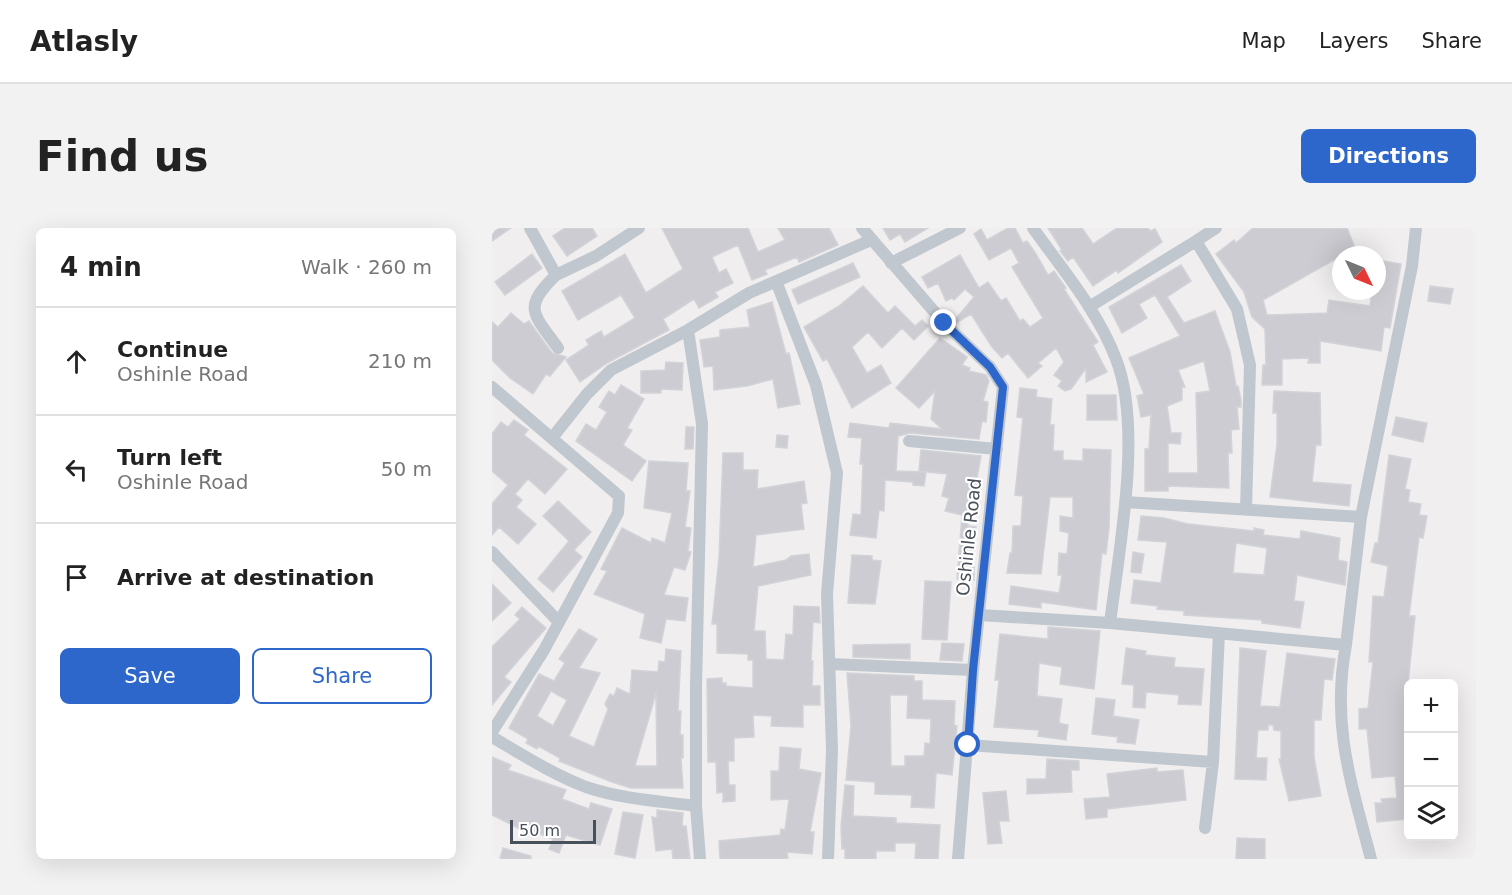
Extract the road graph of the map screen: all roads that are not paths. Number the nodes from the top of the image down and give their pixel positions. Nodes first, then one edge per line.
1 (530, 228) edge
2 (639, 228) edge
3 (862, 228) edge
4 (960, 228) edge
5 (1033, 228) edge
6 (1216, 228) edge
7 (1416, 228) edge
8 (871, 240) junction
9 (1196, 241) junction
10 (891, 263) junction
11 (556, 275) junction
12 (776, 281) junction
13 (1089, 307) junction
14 (688, 330) junction
15 (558, 348) dead end
16 (492, 387) edge
17 (552, 438) junction
18 (909, 441) dead end
19 (996, 449) junction
20 (1125, 502) junction
21 (1246, 510) junction
22 (1360, 517) junction
23 (492, 552) edge
24 (979, 615) junction
25 (558, 621) junction
26 (1110, 623) junction
27 (1220, 633) junction
28 (1346, 645) junction
29 (830, 664) junction
30 (973, 670) junction
31 (492, 734) edge
32 (968, 745) junction
33 (1213, 762) junction
34 (696, 806) junction
35 (1205, 828) dead end
36 (700, 859) edge
37 (828, 859) edge
38 (958, 859) edge
39 (1371, 859) edge

1 - 11 street
2 - 11 street
3 - 8 street, Oshinle Road
4 - 10 street
5 - 13 street
6 - 9 street
7 - 22 street
8 - 10 street, Oshinle Road
8 - 12 street
9 - 13 street
9 - 21 street
10 - 19 street, Oshinle Road
11 - 15 street
12 - 14 street
12 - 29 street
13 - 20 street
14 - 17 street
14 - 34 street
16 - 17 street
17 - 25 street
18 - 19 street
19 - 24 street, Oshinle Road
20 - 21 street
20 - 26 street
21 - 22 street
22 - 28 street
23 - 25 street
24 - 26 street
24 - 30 street, Oshinle Road
25 - 31 street
26 - 27 street
27 - 28 street
27 - 33 street
28 - 39 street
29 - 30 street
29 - 37 street
30 - 32 street, Oshinle Road
31 - 34 street
32 - 33 street
32 - 38 street, Oshinle Road
33 - 35 street
34 - 36 street

